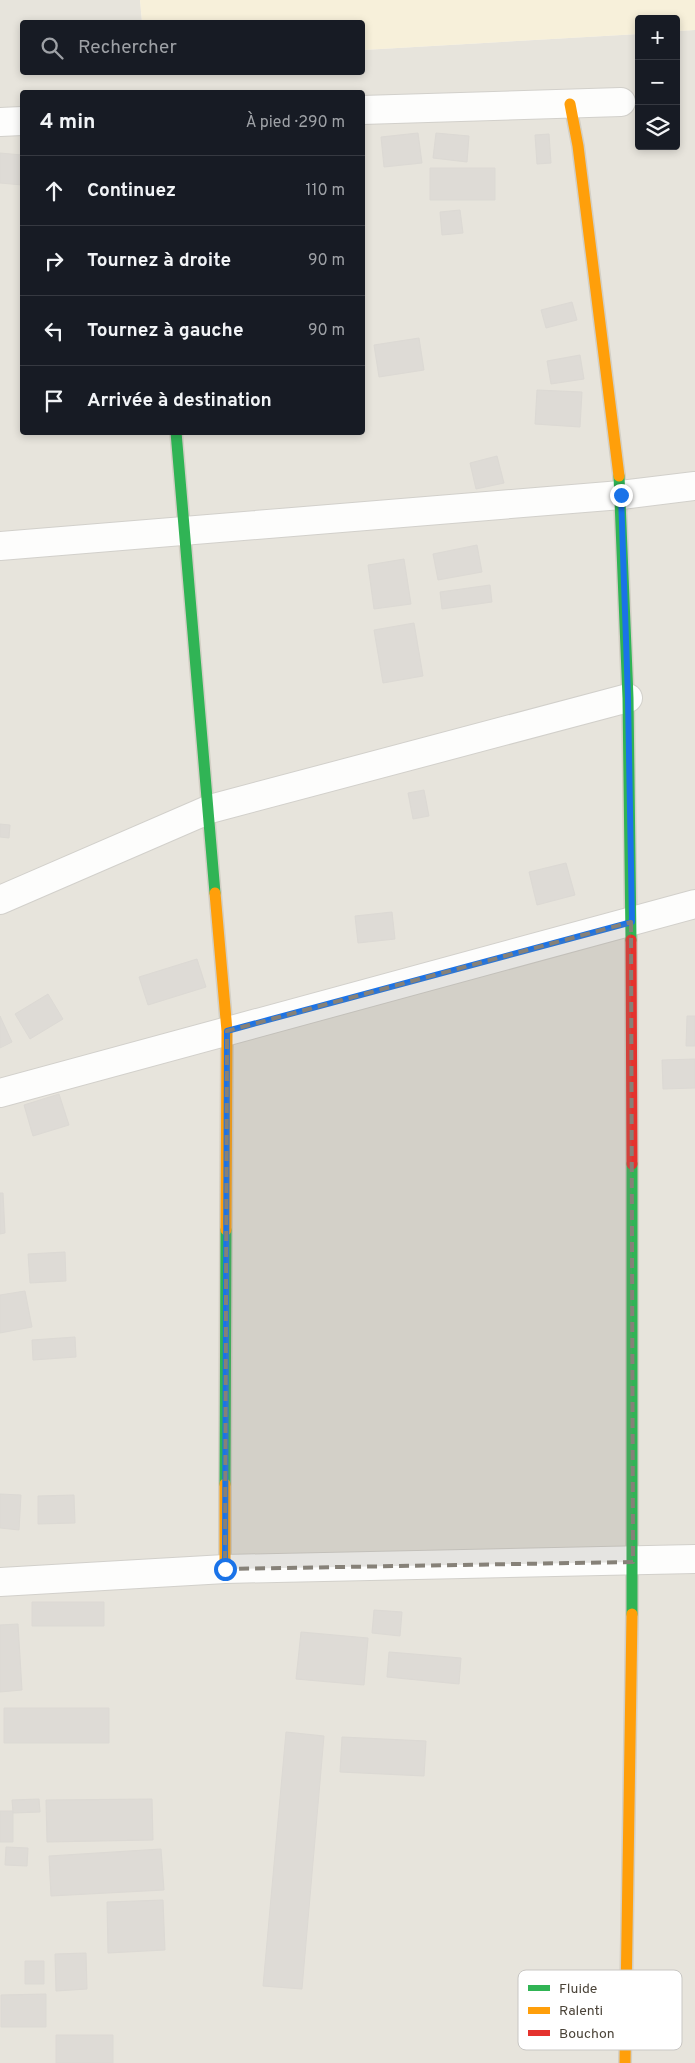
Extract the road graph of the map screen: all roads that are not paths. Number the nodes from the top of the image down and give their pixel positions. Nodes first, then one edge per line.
1 (621, 102) dead end
2 (570, 104) junction
3 (365, 110) edge
4 (20, 121) edge
5 (0, 122) edge
6 (176, 435) edge
7 (695, 486) edge
8 (621, 495) junction
9 (184, 531) junction
10 (0, 546) edge
11 (628, 698) junction
12 (210, 808) junction
13 (0, 900) edge
14 (695, 904) edge
15 (632, 922) junction
16 (227, 1031) junction
17 (0, 1093) edge
18 (695, 1560) edge
19 (633, 1562) junction
20 (225, 1569) junction
21 (0, 1582) edge
22 (626, 1970) edge
23 (625, 2050) edge
24 (625, 2063) edge

1 - 2 street
2 - 3 street
2 - 8 street
4 - 5 street
6 - 9 street
7 - 8 street
8 - 9 street
8 - 11 street
9 - 10 street
9 - 12 street
11 - 12 street
11 - 15 street
12 - 13 street
12 - 16 street
14 - 15 street
15 - 16 street
15 - 19 street
16 - 17 street
16 - 20 street
18 - 19 street
19 - 20 street
19 - 22 street
20 - 21 street
23 - 24 street

